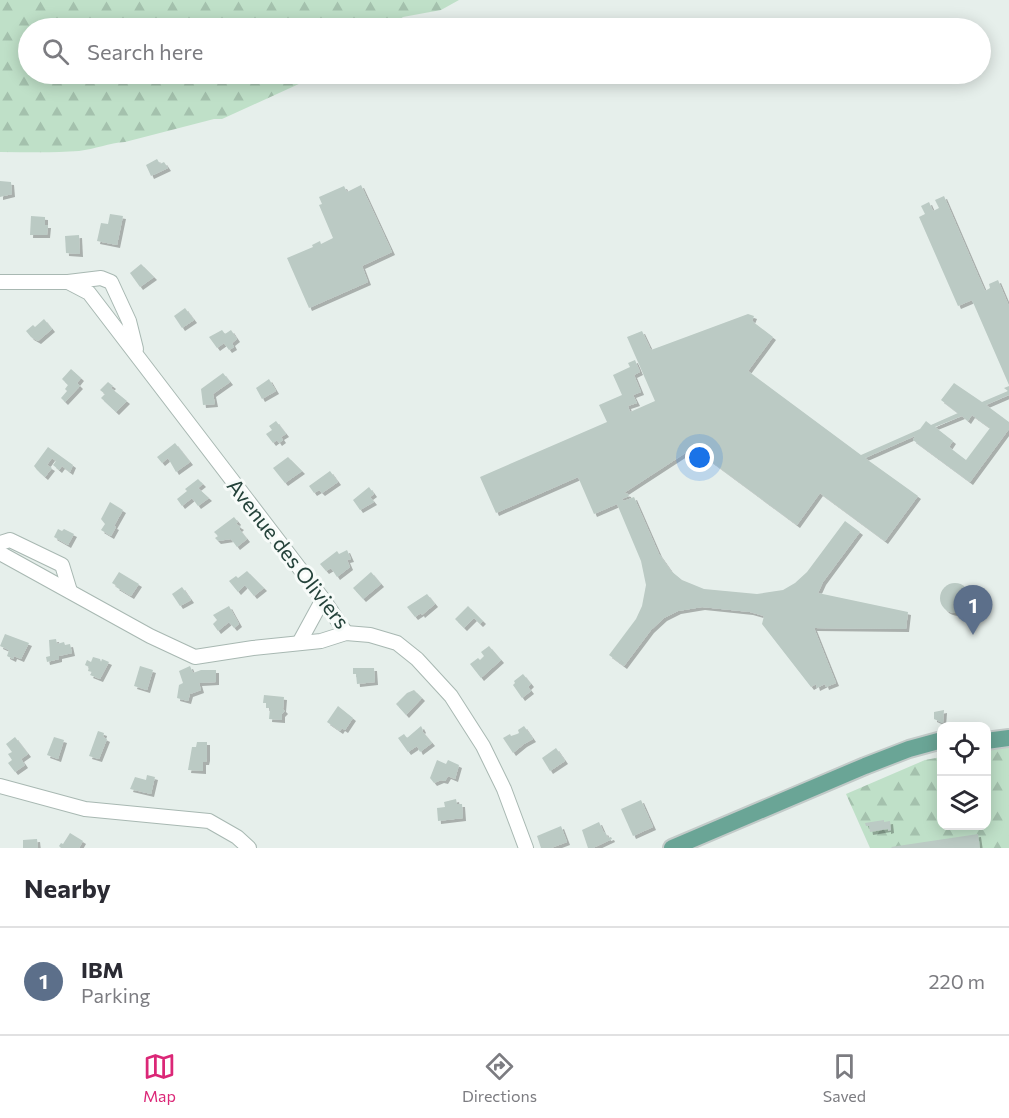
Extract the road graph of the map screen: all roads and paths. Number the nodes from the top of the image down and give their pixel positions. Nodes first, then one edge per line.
1 (0, 282) edge
2 (68, 282) junction
3 (137, 354) junction
4 (0, 543) edge
5 (0, 553) edge
6 (70, 591) junction
7 (323, 599) junction
8 (346, 633) junction
9 (298, 643) junction
10 (991, 735) edge
11 (1009, 737) edge
12 (991, 740) edge
13 (937, 741) edge
14 (937, 750) edge
15 (0, 786) edge
16 (249, 848) edge
17 (526, 848) edge
18 (672, 848) edge
19 (700, 848) edge

1 - 2 street, Avenue des Oliviers
2 - 3 street, Avenue des Oliviers
2 - 3 street, Avenue des Oliviers
3 - 7 street, Avenue des Oliviers
4 - 6 street
5 - 6 street
6 - 9 street
7 - 8 street, Avenue des Oliviers
7 - 9 street
8 - 9 street
8 - 17 street, Avenue des Oliviers
10 - 11 main road
11 - 12 main road
13 - 18 main road
14 - 19 main road
15 - 16 street

